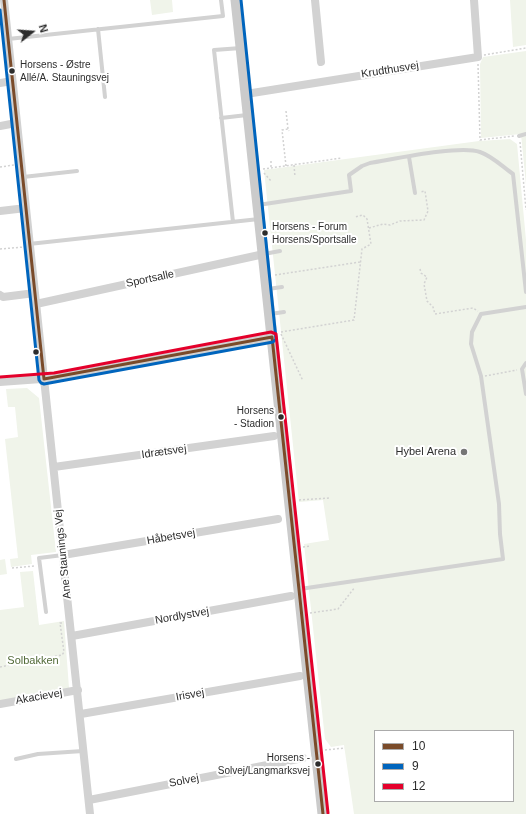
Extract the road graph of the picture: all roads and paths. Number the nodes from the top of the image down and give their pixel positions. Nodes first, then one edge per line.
1 (4, 0) edge
2 (221, 0) edge
3 (236, 0) edge
4 (315, 0) edge
5 (474, 0) edge
6 (98, 29) junction
7 (8, 39) junction
8 (241, 48) junction
9 (526, 48) edge
10 (481, 56) junction
11 (322, 62) dead end
12 (12, 81) junction
13 (0, 83) edge
14 (246, 94) junction
15 (105, 97) dead end
16 (286, 111) dead end
17 (248, 115) junction
18 (221, 118) junction
19 (16, 123) junction
20 (0, 126) edge
21 (526, 134) edge
22 (519, 136) junction
23 (408, 157) junction
24 (342, 158) dead end
25 (271, 161) dead end
26 (21, 164) junction
27 (294, 165) junction
28 (0, 166) edge
29 (286, 166) junction
30 (272, 168) junction
31 (254, 170) junction
32 (77, 171) dead end
33 (22, 177) junction
34 (295, 177) dead end
35 (271, 181) dead end
36 (415, 193) joint
37 (258, 205) junction
38 (26, 208) junction
39 (526, 210) edge
40 (0, 211) edge
41 (355, 217) dead end
42 (260, 219) junction
43 (233, 222) junction
44 (369, 228) junction
45 (29, 245) junction
46 (0, 249) edge
47 (280, 251) dead end
48 (264, 254) junction
49 (360, 262) junction
50 (420, 269) dead end
51 (265, 276) junction
52 (282, 287) dead end
53 (266, 290) junction
54 (526, 292) edge
55 (35, 293) junction
56 (0, 295) edge
57 (36, 304) junction
58 (526, 307) edge
59 (284, 312) dead end
60 (270, 314) junction
61 (481, 314) junction
62 (276, 335) junction
63 (526, 363) edge
64 (522, 370) junction
65 (487, 375) dead end
66 (44, 379) junction
67 (0, 382) edge
68 (303, 382) dead end
69 (526, 394) edge
70 (274, 436) dead end
71 (54, 467) junction
72 (329, 498) dead end
73 (290, 500) junction
74 (278, 519) dead end
75 (63, 555) junction
76 (40, 566) junction
77 (12, 568) dead end
78 (360, 580) junction
79 (296, 593) junction
80 (46, 612) dead end
81 (302, 614) junction
82 (60, 623) dead end
83 (72, 636) junction
84 (0, 667) edge
85 (300, 676) dead end
86 (78, 690) junction
87 (0, 704) edge
88 (81, 714) junction
89 (344, 748) dead end
90 (317, 750) junction
91 (84, 751) junction
92 (303, 758) dead end
93 (16, 759) dead end
94 (89, 800) junction
95 (90, 814) edge
96 (324, 814) edge

1 - 7 street, Ane Staunings Vej
2 - 6 lane
3 - 8 main road
4 - 11 street
5 - 10 street
6 - 7 lane
6 - 15 lane
7 - 12 street, Ane Staunings Vej
8 - 14 main road
8 - 18 lane
9 - 10 path
10 - 14 street, Krudthusvej
10 - 22 path
12 - 13 street
12 - 19 street, Ane Staunings Vej
14 - 17 main road
16 - 29 path
17 - 18 lane
17 - 31 main road
18 - 43 lane
19 - 20 street
19 - 26 street, Ane Staunings Vej
21 - 22 lane
22 - 39 path
23 - 36 lane
23 - 37 lane
23 - 54 lane
24 - 27 path
25 - 30 path
26 - 28 path
26 - 33 street, Ane Staunings Vej
27 - 29 path
27 - 34 path
29 - 30 path
30 - 31 path
31 - 35 path
31 - 37 main road
32 - 33 lane
33 - 38 street, Ane Staunings Vej
36 - 44 path
37 - 42 main road
38 - 40 street
38 - 45 street, Ane Staunings Vej
41 - 44 path
42 - 43 lane
42 - 48 main road
43 - 45 lane
44 - 49 path
45 - 46 path
45 - 55 street, Ane Staunings Vej
47 - 48 lane
48 - 51 main road
48 - 57 street, Sportsalle
49 - 51 path
49 - 62 path
50 - 61 path
51 - 53 main road
52 - 53 lane
53 - 60 main road
55 - 56 street
55 - 57 street, Ane Staunings Vej
57 - 66 street, Ane Staunings Vej
58 - 61 lane
59 - 60 lane
60 - 62 main road
61 - 78 lane
62 - 66 street
62 - 68 path
62 - 73 main road
63 - 64 lane
64 - 65 path
64 - 69 lane
66 - 67 street
66 - 71 street, Ane Staunings Vej
70 - 71 street, Idrætsvej
71 - 75 street, Ane Staunings Vej
72 - 73 path
73 - 79 main road
74 - 75 street, Håbetsvej
75 - 76 lane
75 - 83 street, Ane Staunings Vej
76 - 77 path
76 - 80 lane
78 - 79 lane
78 - 81 path
79 - 81 main road
79 - 83 street, Nordlystvej
81 - 90 main road
82 - 84 path
83 - 86 street, Ane Staunings Vej
85 - 88 street, Irisvej
86 - 87 street, Akacievej
86 - 88 street, Ane Staunings Vej
88 - 91 street, Ane Staunings Vej
89 - 90 path
90 - 96 main road
91 - 93 lane
91 - 94 street, Ane Staunings Vej
92 - 94 street, Solvej
94 - 95 street, Ane Staunings Vej

